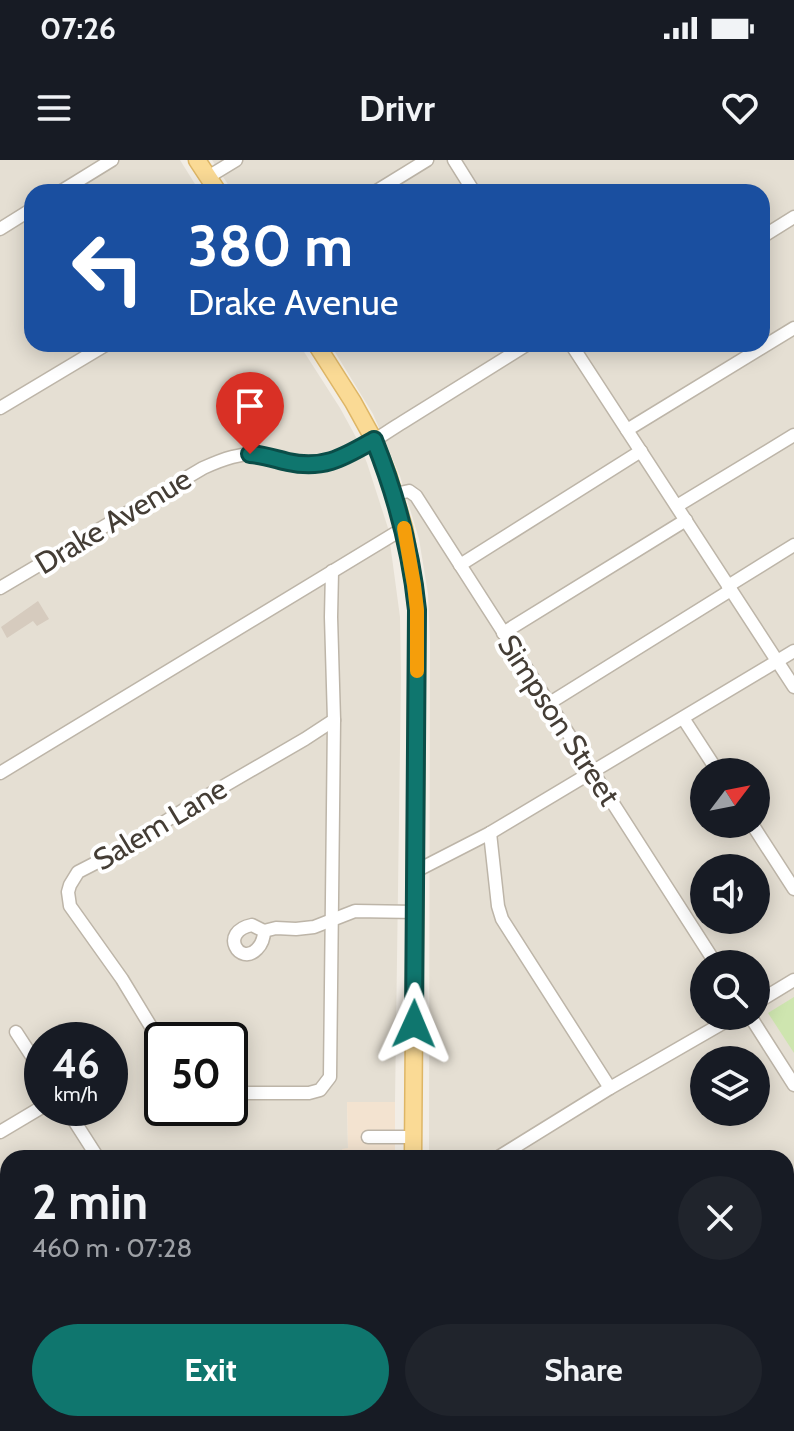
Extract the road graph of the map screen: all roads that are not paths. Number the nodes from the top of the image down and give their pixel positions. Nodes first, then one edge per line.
1 (112, 160) edge
2 (197, 160) edge
3 (236, 160) edge
4 (427, 160) edge
5 (454, 160) edge
6 (208, 177) junction
7 (73, 184) edge
8 (213, 184) edge
9 (388, 184) edge
10 (469, 184) edge
11 (24, 214) edge
12 (794, 217) edge
13 (0, 229) edge
14 (770, 232) edge
15 (794, 328) edge
16 (770, 343) edge
17 (94, 352) edge
18 (321, 352) edge
19 (515, 352) edge
20 (581, 352) edge
21 (755, 352) edge
22 (0, 408) edge
23 (627, 430) junction
24 (794, 435) edge
25 (374, 440) junction
26 (641, 451) junction
27 (395, 494) junction
28 (677, 506) junction
29 (686, 520) junction
30 (404, 528) junction
31 (794, 545) edge
32 (460, 565) junction
33 (332, 571) junction
34 (0, 588) edge
35 (730, 588) junction
36 (503, 633) junction
37 (794, 651) edge
38 (777, 661) junction
39 (794, 687) edge
40 (548, 704) junction
41 (683, 718) junction
42 (334, 720) junction
43 (709, 758) edge
44 (0, 773) edge
45 (592, 773) junction
46 (490, 833) junction
47 (761, 838) edge
48 (416, 871) junction
49 (794, 889) edge
50 (416, 912) junction
51 (332, 921) junction
52 (264, 931) dead end
53 (707, 950) edge
54 (794, 980) edge
55 (770, 995) edge
56 (148, 1022) edge
57 (711, 1030) edge
58 (760, 1030) edge
59 (16, 1032) dead end
60 (24, 1044) edge
61 (792, 1077) edge
62 (610, 1088) junction
63 (248, 1093) edge
64 (24, 1118) edge
65 (78, 1126) edge
66 (0, 1132) edge
67 (368, 1137) dead end
68 (413, 1137) junction
69 (93, 1150) edge
70 (413, 1150) edge
71 (510, 1150) edge

1 - 7 street
2 - 6 main road
3 - 6 street
4 - 9 street
5 - 10 street
6 - 8 main road
11 - 13 street
12 - 14 street
15 - 16 street
17 - 22 street
18 - 25 main road
19 - 25 street, Drake Avenue
20 - 23 street
21 - 23 street
23 - 26 street
24 - 28 street
25 - 27 main road
25 - 34 street, Drake Avenue
26 - 28 street
26 - 32 street
27 - 30 main road
27 - 32 street, Simpson Street
28 - 29 street
29 - 35 street
29 - 36 street
30 - 33 street
30 - 48 main road
31 - 35 street
32 - 36 street, Simpson Street
33 - 42 street
33 - 44 street
35 - 38 street
35 - 40 street
36 - 40 street, Simpson Street
37 - 38 street
38 - 39 street
38 - 41 street
40 - 45 street, Simpson Street
41 - 43 street
41 - 45 street
42 - 51 street
42 - 56 street, Salem Lane
45 - 46 street
45 - 53 street, Simpson Street
46 - 48 street
46 - 62 street
47 - 49 street
48 - 50 main road
50 - 51 street
50 - 68 main road
51 - 52 street
51 - 63 street
54 - 55 street
57 - 62 street
58 - 61 street
59 - 60 street
62 - 71 street
64 - 66 street
65 - 69 street
67 - 68 street
68 - 70 main road

